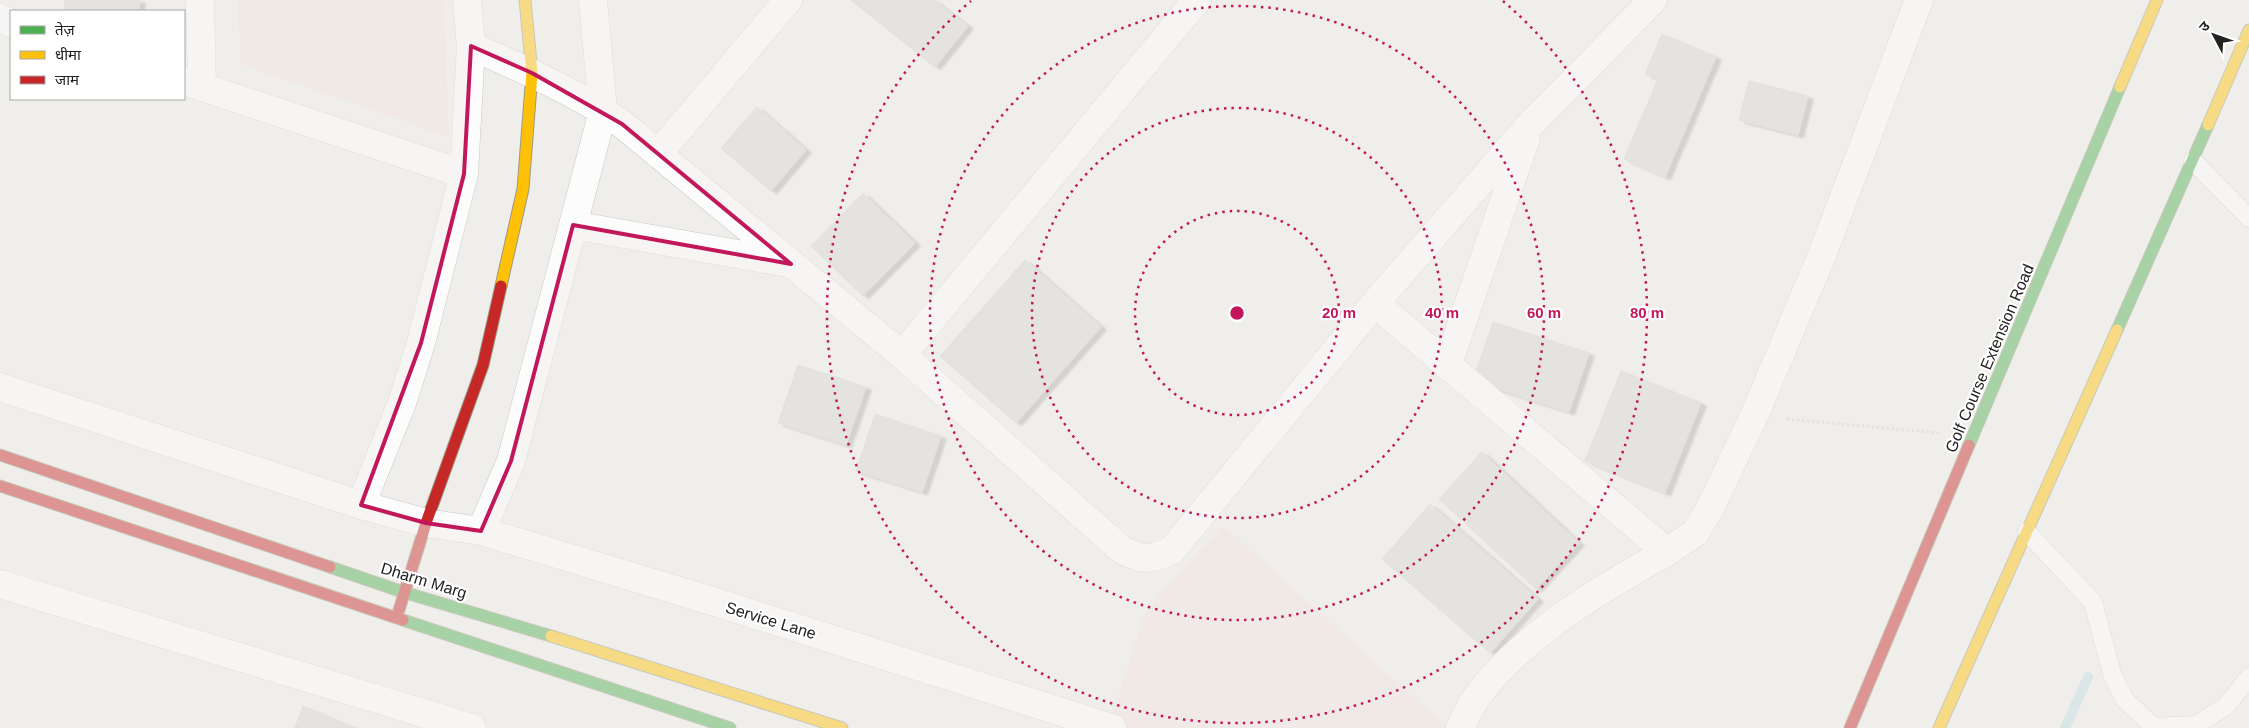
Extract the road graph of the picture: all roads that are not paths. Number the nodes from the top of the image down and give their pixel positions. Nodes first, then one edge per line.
1 (200, 0) edge
2 (466, 0) edge
3 (524, 0) edge
4 (593, 0) edge
5 (788, 0) edge
6 (1197, 0) edge
7 (1653, 0) edge
8 (1919, 0) edge
9 (2157, 0) edge
10 (2249, 30) edge
11 (471, 46) junction
12 (532, 73) junction
13 (193, 84) edge
14 (603, 111) junction
15 (1530, 125) junction
16 (658, 154) junction
17 (2193, 161) junction
18 (464, 174) junction
19 (2249, 218) edge
20 (573, 225) junction
21 (791, 264) junction
22 (1375, 303) junction
23 (902, 356) junction
24 (1447, 366) junction
25 (0, 386) edge
26 (0, 455) edge
27 (1, 490) edge
28 (361, 505) junction
29 (426, 523) junction
30 (481, 531) junction
31 (2027, 532) junction
32 (1667, 552) junction
33 (0, 584) edge
34 (403, 592) junction
35 (397, 618) junction
36 (2249, 677) edge
37 (472, 728) edge
38 (730, 728) edge
39 (842, 728) edge
40 (1112, 728) edge
41 (1460, 728) edge
42 (1850, 728) edge
43 (1939, 728) edge

1 - 13 street
2 - 11 street
3 - 12 main road
4 - 14 street
5 - 16 street
6 - 23 street
7 - 15 street
8 - 32 street
9 - 42 main road, Golf Course Extension Road
10 - 17 main road
11 - 12 street
11 - 18 street
12 - 14 street
12 - 29 main road
13 - 18 street
14 - 16 street
14 - 20 street
15 - 22 street
15 - 24 street
16 - 21 street
17 - 19 lane
17 - 31 main road
18 - 28 street
20 - 21 street
20 - 30 street
21 - 23 street
22 - 23 street
22 - 24 street
24 - 32 street
25 - 28 street, Service Lane
26 - 34 main road, Dharm Marg
27 - 35 main road
28 - 29 street, Service Lane
29 - 30 street, Service Lane
29 - 34 main road
30 - 40 street, Service Lane
31 - 36 lane
31 - 43 main road
32 - 41 street
33 - 37 street
34 - 35 main road
34 - 39 main road, Dharm Marg
35 - 38 main road

